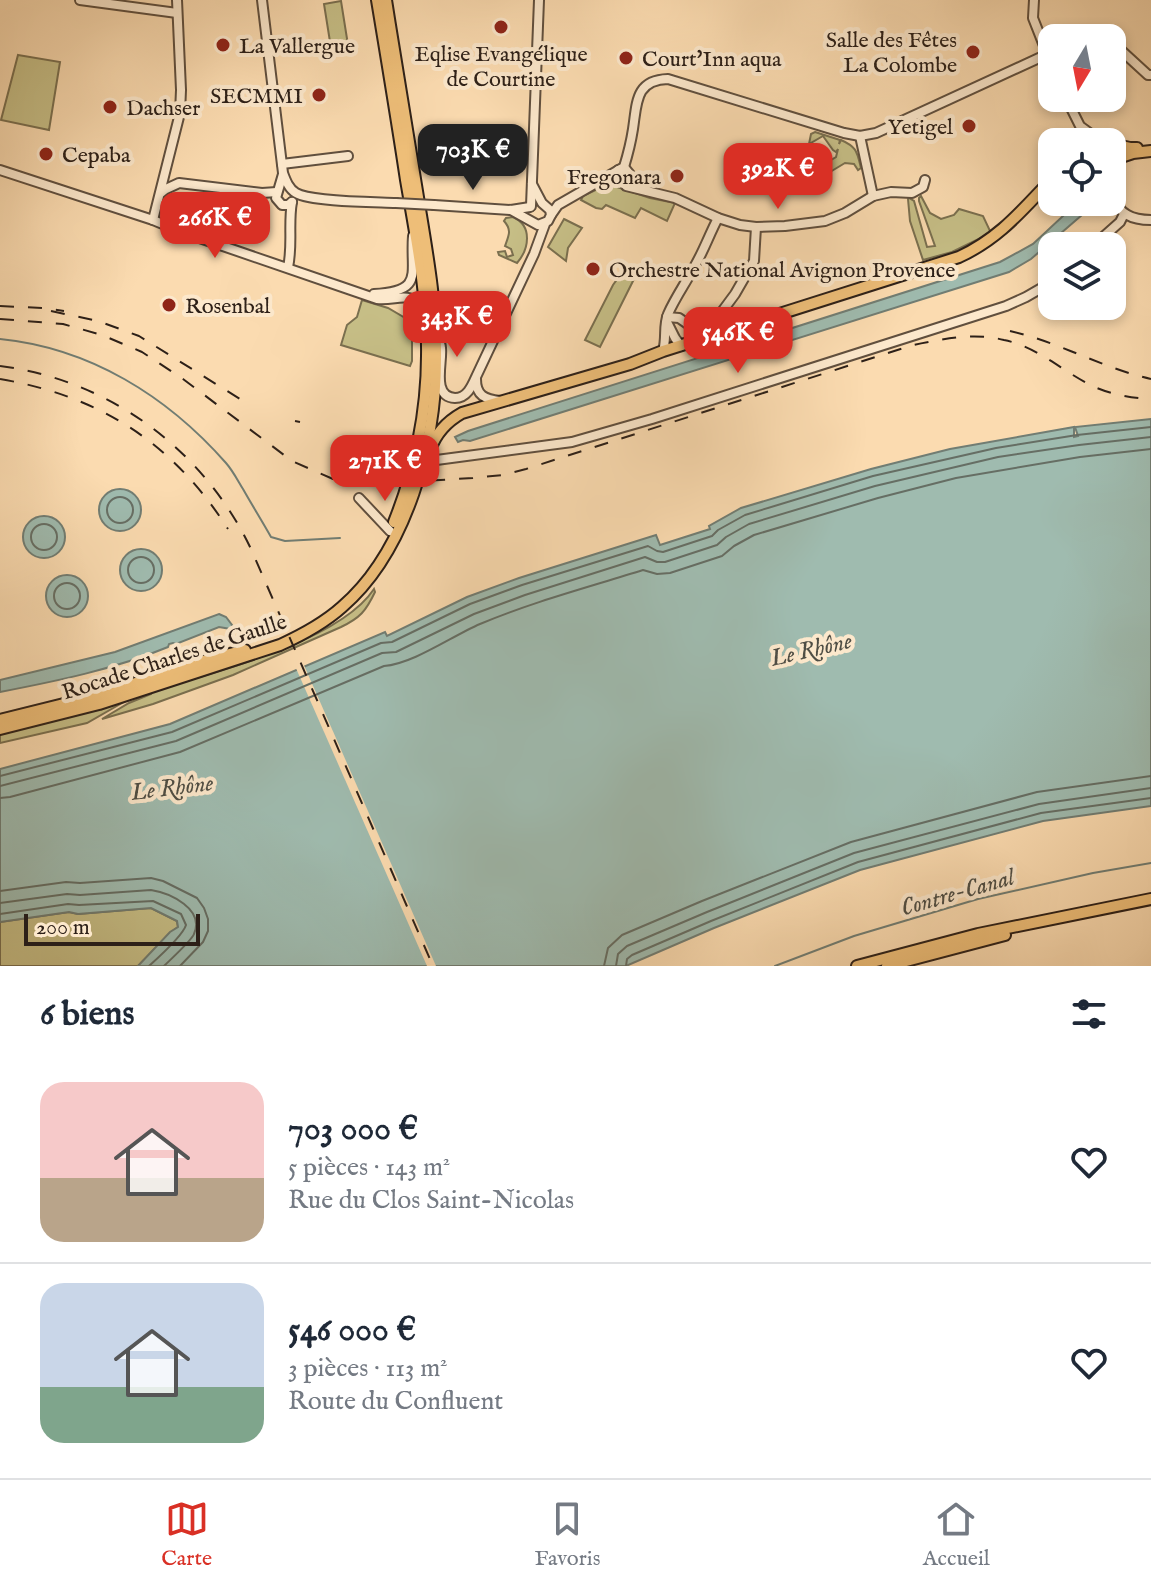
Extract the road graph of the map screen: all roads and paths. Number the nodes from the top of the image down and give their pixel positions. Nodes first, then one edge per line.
1 (80, 0) edge
2 (177, 0) edge
3 (262, 0) edge
4 (377, 0) edge
5 (386, 0) edge
6 (539, 0) edge
7 (1034, 0) edge
8 (177, 13) junction
9 (1038, 29) edge
10 (1126, 55) edge
11 (1038, 58) edge
12 (1151, 75) edge
13 (1073, 112) edge
14 (1080, 126) joint
15 (1083, 128) edge
16 (860, 136) junction
17 (1126, 147) edge
18 (1149, 149) edge
19 (1126, 155) edge
20 (348, 156) dead end
21 (282, 168) junction
22 (621, 168) junction
23 (0, 170) edge
24 (167, 170) junction
25 (608, 175) junction
26 (925, 180) dead end
27 (179, 183) junction
28 (531, 183) junction
29 (626, 186) junction
30 (643, 189) junction
31 (278, 191) junction
32 (161, 194) junction
33 (1038, 195) edge
34 (873, 196) junction
35 (290, 198) junction
36 (544, 204) junction
37 (558, 205) junction
38 (531, 206) junction
39 (511, 210) junction
40 (551, 215) junction
41 (1126, 215) edge
42 (1123, 216) edge
43 (718, 218) junction
44 (153, 220) junction
45 (530, 220) junction
46 (1151, 220) edge
47 (545, 224) junction
48 (414, 225) junction
49 (756, 227) junction
50 (1109, 232) edge
51 (535, 249) junction
52 (288, 267) junction
53 (1038, 290) edge
54 (369, 295) junction
55 (425, 310) junction
56 (667, 319) junction
57 (436, 332) junction
58 (681, 346) junction
59 (663, 351) junction
60 (476, 377) junction
61 (501, 402) junction
62 (429, 414) junction
63 (458, 416) junction
64 (425, 462) junction
65 (359, 498) dead end
66 (390, 531) junction
67 (0, 720) edge
68 (0, 729) edge
69 (1151, 899) edge
70 (1108, 907) junction
71 (923, 957) junction
72 (895, 963) edge
73 (857, 966) edge
74 (913, 966) edge

1 - 8 street
2 - 8 street
3 - 21 street
4 - 48 main road, Rocade Charles de Gaulle
5 - 57 main road, Rocade Charles de Gaulle
6 - 28 street
7 - 9 street
8 - 24 street
10 - 12 street
11 - 16 street
13 - 14 street
14 - 15 street
16 - 22 street
16 - 34 street
17 - 18 main road
18 - 19 main road
20 - 21 street
21 - 31 street
21 - 35 street
22 - 25 street
22 - 29 street
22 - 30 street
23 - 44 street
24 - 27 street
24 - 32 street
25 - 29 street
25 - 37 street
26 - 34 street
27 - 31 street
27 - 32 street
28 - 36 street
28 - 38 street
29 - 30 street
30 - 43 street
31 - 35 street
31 - 35 street
32 - 44 street
33 - 58 main road
34 - 49 street
35 - 39 street, bridge
35 - 52 street
36 - 37 street
36 - 38 street
36 - 40 street
37 - 40 street
38 - 39 street
38 - 45 street
39 - 45 street
40 - 47 street
41 - 46 street
42 - 50 street
43 - 49 street
43 - 56 street
44 - 52 street
45 - 47 street
45 - 51 street
47 - 51 street
48 - 54 street
48 - 55 main road, Rocade Charles de Gaulle
49 - 56 street
51 - 60 street
52 - 54 street
53 - 64 street
54 - 55 street
55 - 62 main road, Rocade Charles de Gaulle
56 - 58 street
56 - 59 street
57 - 60 street
57 - 62 main road, Rocade Charles de Gaulle
58 - 59 main road
59 - 61 main road
60 - 61 street
61 - 63 main road
62 - 63 main road
62 - 64 main road, Rocade Charles de Gaulle
62 - 66 main road, Rocade Charles de Gaulle
63 - 64 main road
64 - 68 main road, Rocade Charles de Gaulle
65 - 66 street
66 - 67 main road, Rocade Charles de Gaulle
69 - 70 main road
70 - 71 main road
70 - 72 main road
71 - 72 main road
71 - 74 street
72 - 73 main road

